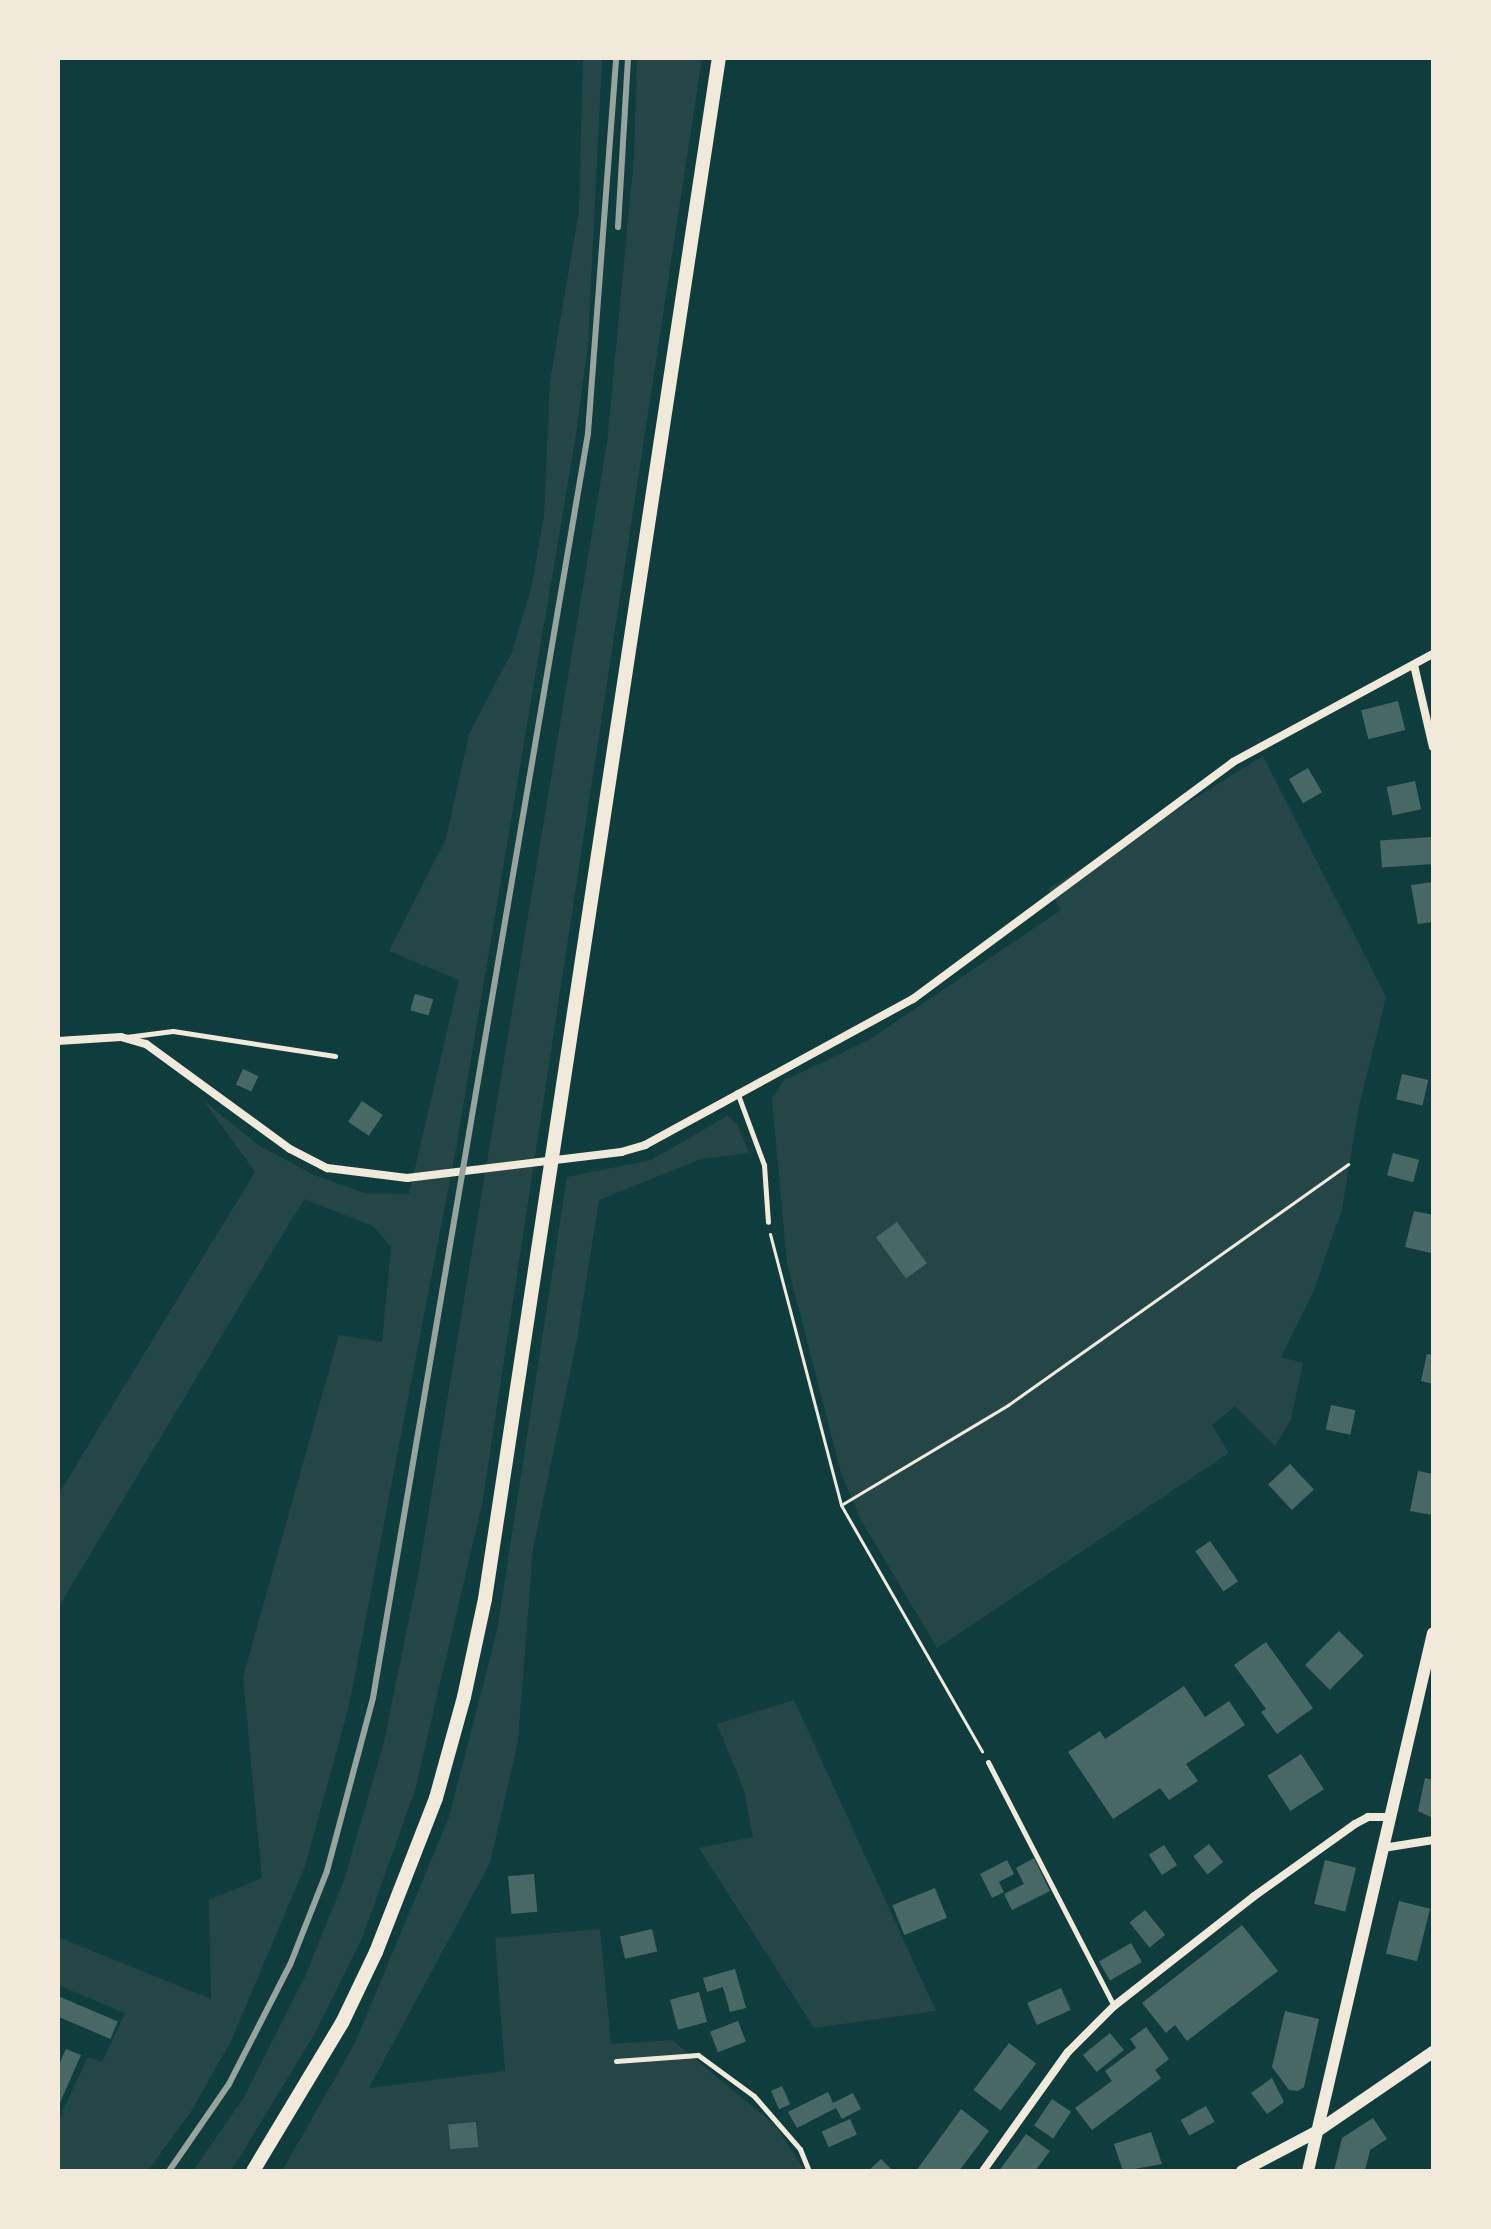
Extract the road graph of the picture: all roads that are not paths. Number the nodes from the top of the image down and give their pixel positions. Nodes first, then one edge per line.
1 (719, 58) edge
2 (1433, 654) edge
3 (1414, 665) junction
4 (1433, 747) edge
5 (121, 1037) junction
6 (58, 1041) edge
7 (335, 1056) dead end
8 (737, 1091) junction
9 (768, 1222) road end
10 (1433, 1633) edge
11 (988, 1762) road end
12 (1390, 1817) junction
13 (1433, 1840) edge
14 (1383, 1848) junction
15 (1114, 2006) junction
16 (1433, 2052) edge
17 (616, 2061) dead end
18 (1316, 2132) junction
19 (253, 2171) edge
20 (809, 2171) edge
21 (983, 2171) edge
22 (1242, 2171) edge
23 (1308, 2171) edge

1 - 19 main road
2 - 3 street
3 - 4 street
3 - 8 street
5 - 6 street
5 - 7 lane
5 - 8 street
8 - 9 lane
10 - 12 street
11 - 15 lane
12 - 14 street
12 - 15 street
13 - 14 street
14 - 18 street
15 - 21 street
16 - 18 street
17 - 20 lane
18 - 22 street
18 - 23 street

